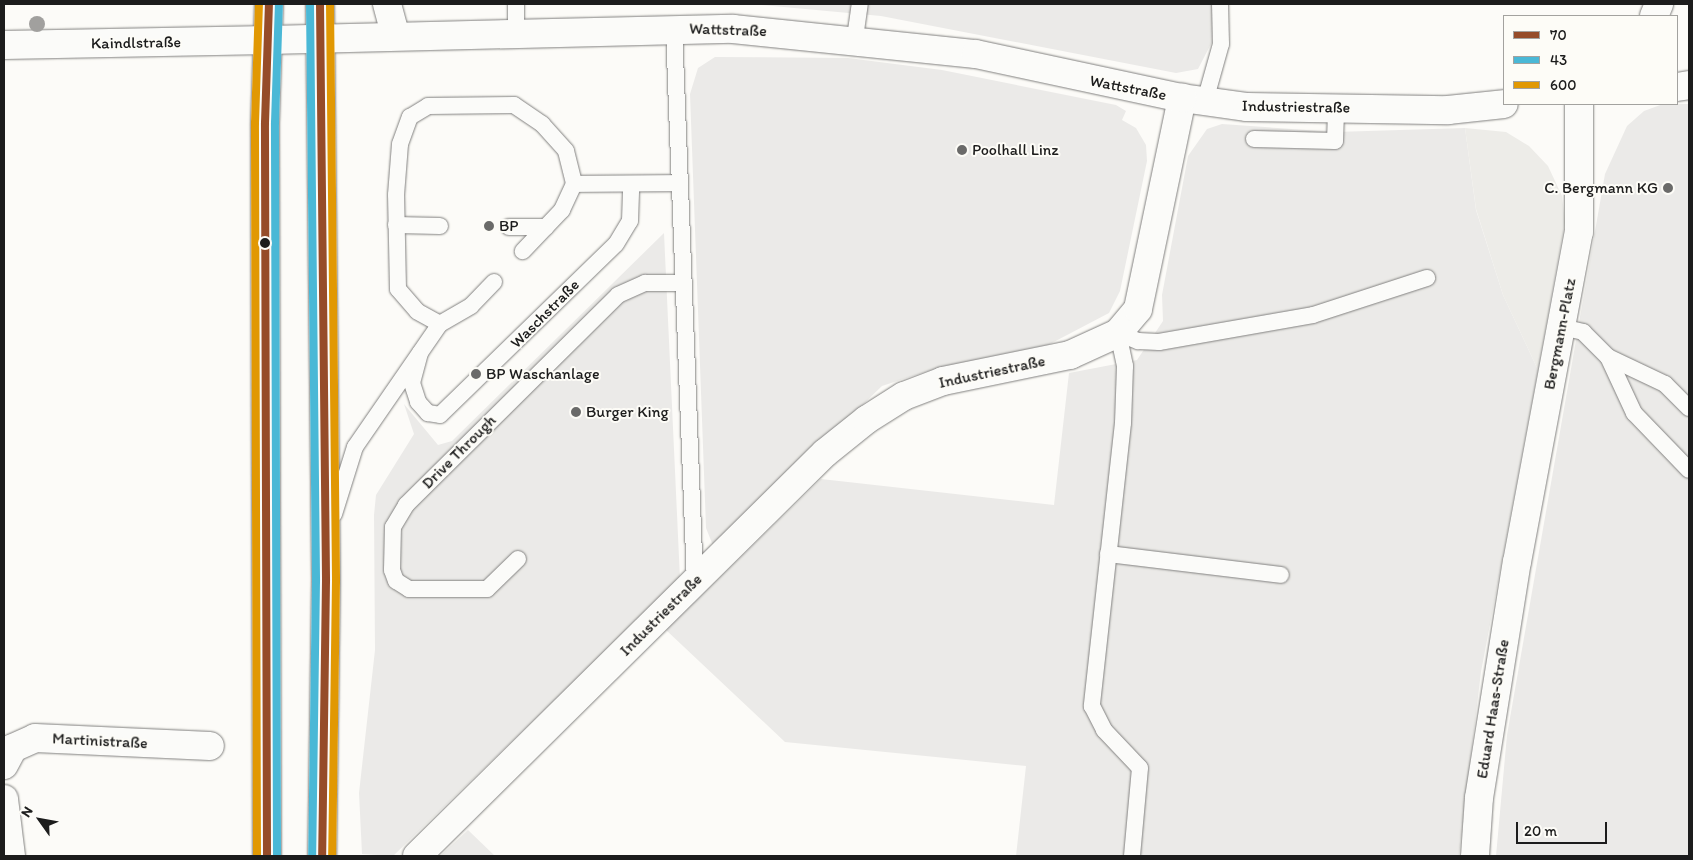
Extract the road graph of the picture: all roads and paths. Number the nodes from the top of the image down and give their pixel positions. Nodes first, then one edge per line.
1 (269, 4) edge
2 (320, 4) edge
3 (387, 4) edge
4 (516, 4) edge
5 (860, 4) edge
6 (1220, 4) edge
7 (674, 28) junction
8 (516, 33) junction
9 (395, 34) junction
10 (855, 38) junction
11 (320, 39) junction
12 (269, 40) junction
13 (4, 45) edge
14 (1193, 99) junction
15 (1503, 104) edge
16 (1578, 105) edge
17 (1336, 108) junction
18 (1254, 139) dead end
19 (680, 183) junction
20 (574, 184) junction
21 (631, 184) junction
22 (396, 226) junction
23 (440, 226) dead end
24 (509, 227) dead end
25 (546, 227) junction
26 (523, 251) dead end
27 (1427, 278) dead end
28 (494, 282) dead end
29 (684, 283) junction
30 (440, 324) junction
31 (1562, 327) junction
32 (1118, 333) junction
33 (420, 353) junction
34 (1608, 357) junction
35 (1689, 408) edge
36 (1689, 470) edge
37 (1108, 554) junction
38 (518, 559) dead end
39 (1517, 562) joint
40 (1281, 575) dead end
41 (326, 581) junction
42 (695, 581) junction
43 (210, 746) dead end
44 (4, 765) edge
45 (4, 799) edge
46 (12, 856) edge
47 (267, 856) edge
48 (322, 856) edge
49 (417, 856) edge
50 (1132, 856) edge
51 (1474, 856) edge

1 - 12 street
2 - 11 street
3 - 9 street
4 - 8 lane
5 - 10 lane
6 - 14 lane
7 - 8 street, Wattstraße
7 - 10 street, Wattstraße
7 - 19 lane
8 - 9 street, Wattstraße
9 - 11 street, Wattstraße
10 - 14 street, Wattstraße
11 - 12 street, Wattstraße
11 - 41 street
12 - 13 street, Kaindlstraße
12 - 47 street
14 - 17 street, Industriestraße
14 - 32 street, Industriestraße
15 - 17 street, Industriestraße
16 - 31 street, Bergmann-Platz
17 - 18 lane
19 - 21 lane
19 - 29 lane
20 - 21 lane
20 - 22 lane
20 - 25 lane
21 - 33 lane, Waschstraße
22 - 23 lane
22 - 30 lane
24 - 25 lane
25 - 26 lane
27 - 32 lane
28 - 30 lane
29 - 38 lane, Drive Through
29 - 42 lane
30 - 33 lane
31 - 34 lane
31 - 39 street, Bergmann-Platz
32 - 37 lane
32 - 42 street, Industriestraße
33 - 41 lane
34 - 35 lane
34 - 36 lane
37 - 40 lane
37 - 50 lane
39 - 51 street, Eduard Haas-Straße
41 - 48 street
42 - 49 street, Industriestraße
43 - 44 street, Martinistraße
45 - 46 street

